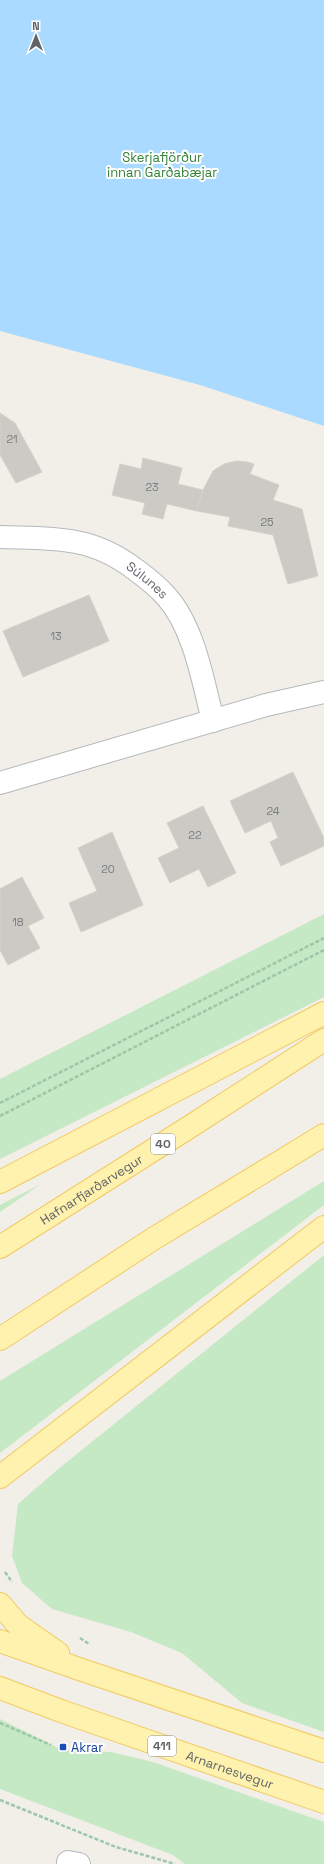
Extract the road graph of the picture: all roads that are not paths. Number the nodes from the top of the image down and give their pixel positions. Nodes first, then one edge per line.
1 (0, 537) edge
2 (324, 692) edge
3 (213, 720) junction
4 (0, 783) edge
5 (324, 1013) edge
6 (324, 1040) edge
7 (324, 1135) edge
8 (0, 1182) edge
9 (324, 1227) edge
10 (0, 1247) edge
11 (0, 1339) edge
12 (0, 1478) edge
13 (0, 1604) edge
14 (0, 1641) edge
15 (82, 1670) junction
16 (0, 1688) edge
17 (324, 1751) edge
18 (324, 1802) edge

1 - 3 street, Súlunes
2 - 3 street
3 - 4 street
5 - 8 main road
6 - 10 main road, Hafnarfjarðarvegur / 40
7 - 11 main road
9 - 12 main road
13 - 15 main road
14 - 15 main road
15 - 17 main road
16 - 18 main road, Arnarnesvegur / 411

